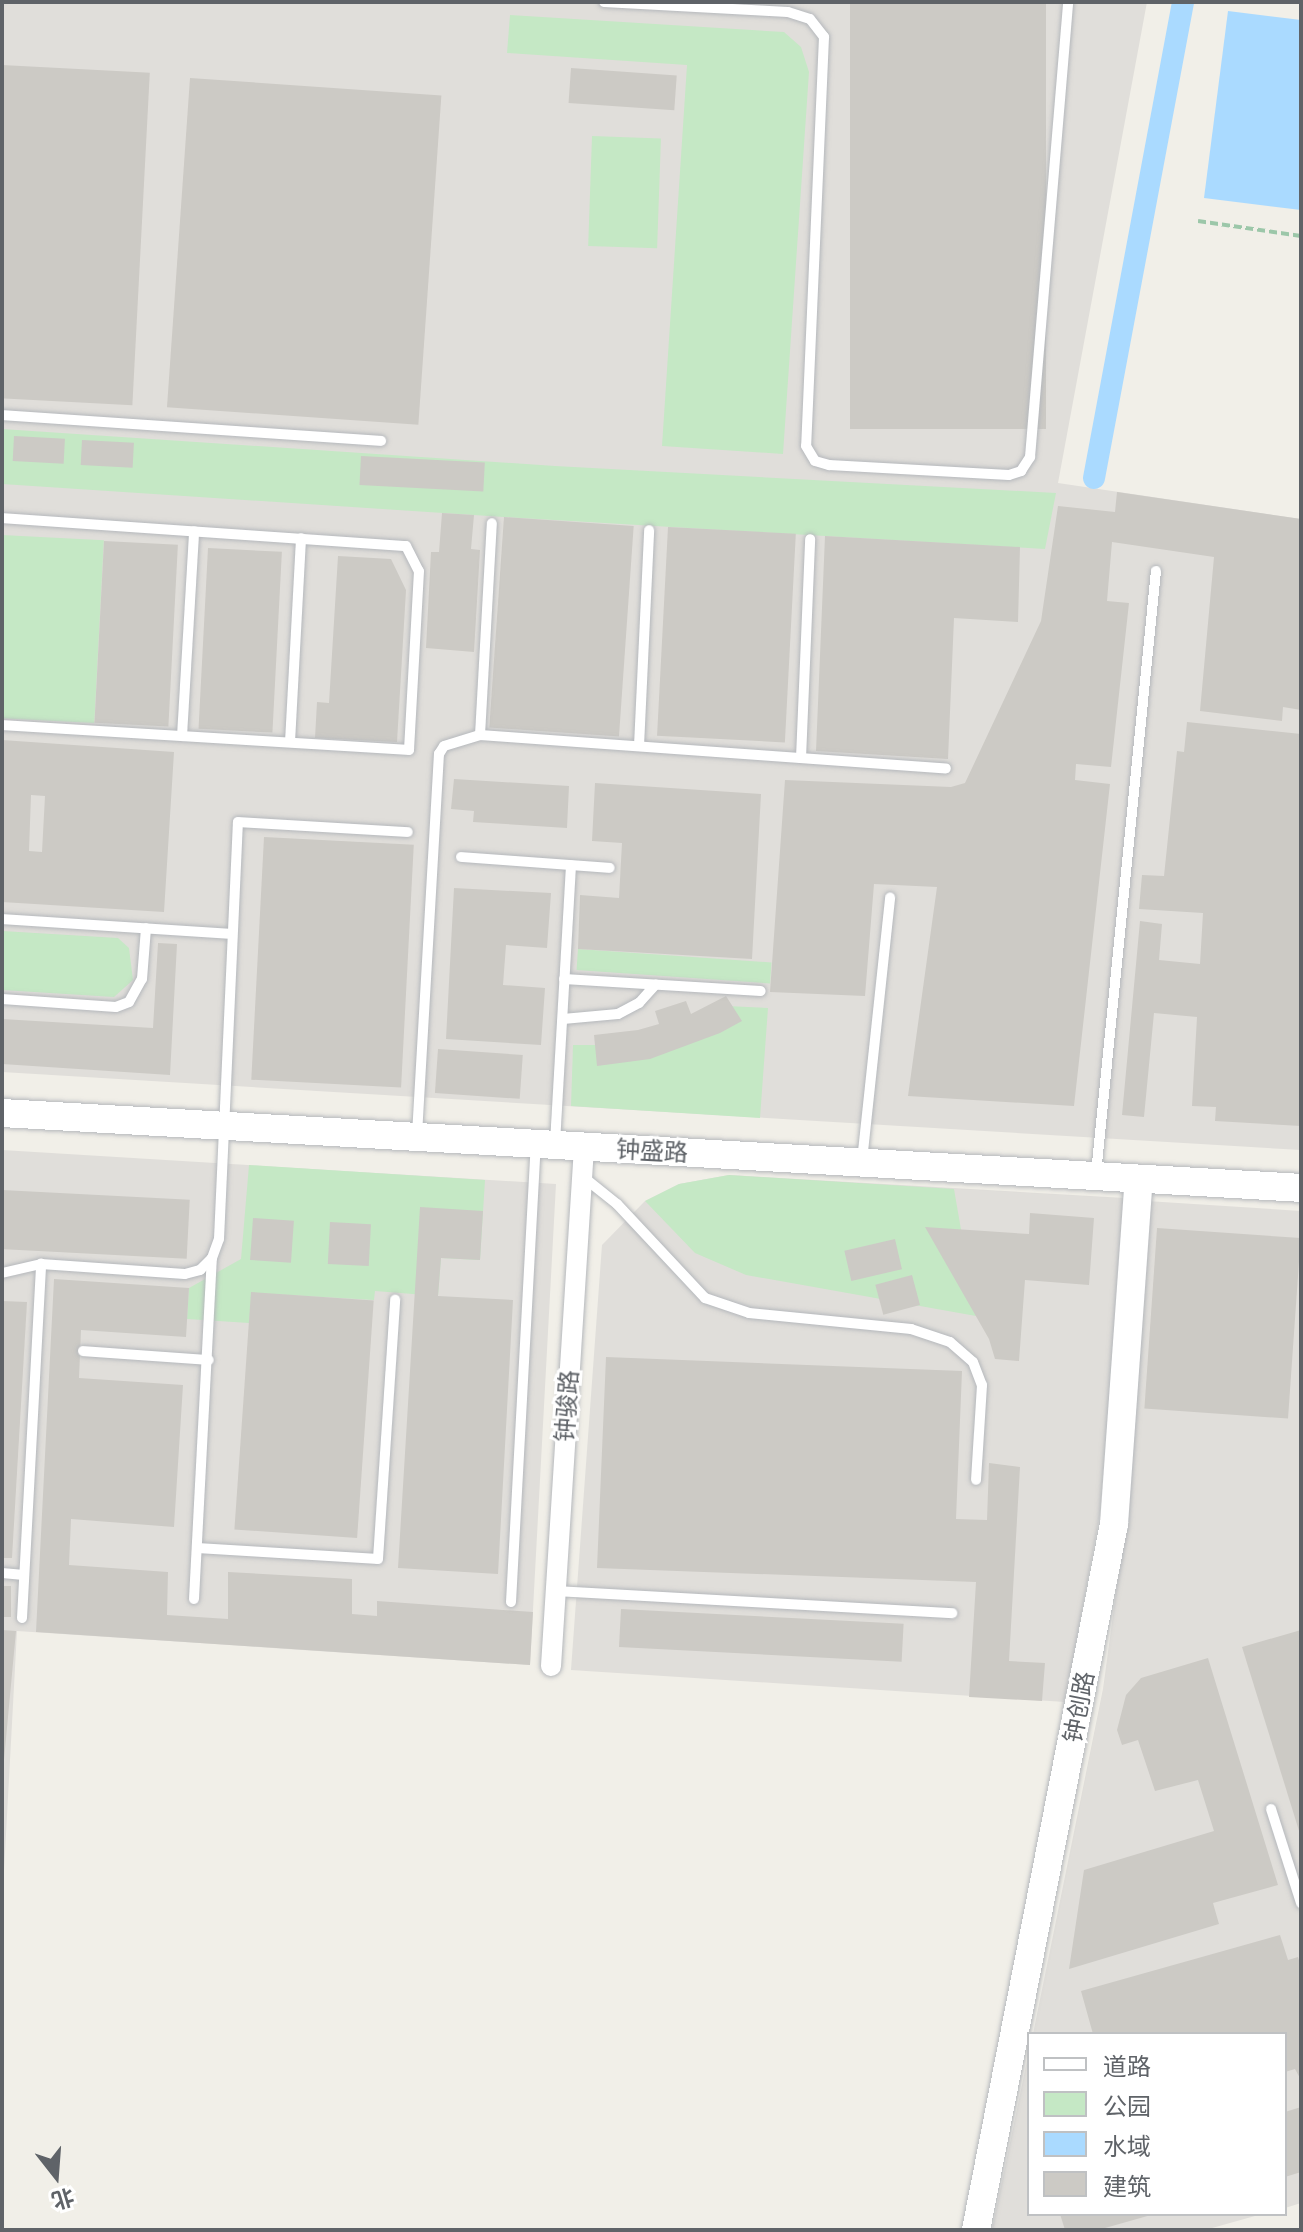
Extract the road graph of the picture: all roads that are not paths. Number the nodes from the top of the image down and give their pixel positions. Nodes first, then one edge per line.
1 (604, 2) edge
2 (1068, 2) edge
3 (2, 415) edge
4 (381, 441) dead end
5 (2, 518) edge
6 (492, 523) dead end
7 (649, 530) dead end
8 (194, 531) junction
9 (301, 538) junction
10 (810, 539) dead end
11 (1156, 571) dead end
12 (2, 725) edge
13 (480, 735) junction
14 (182, 736) junction
15 (290, 742) junction
16 (639, 746) junction
17 (801, 758) junction
18 (946, 768) dead end
19 (408, 832) dead end
20 (461, 857) dead end
21 (571, 865) junction
22 (610, 868) dead end
23 (890, 897) dead end
24 (2, 919) edge
25 (146, 928) junction
26 (232, 934) junction
27 (564, 979) junction
28 (656, 984) junction
29 (761, 991) dead end
30 (2, 999) edge
31 (563, 1019) junction
32 (2, 1113) edge
33 (223, 1126) junction
34 (417, 1137) junction
35 (546, 1145) junction
36 (584, 1147) junction
37 (862, 1163) junction
38 (582, 1176) junction
39 (1096, 1176) junction
40 (1139, 1179) junction
41 (1301, 1188) edge
42 (212, 1258) junction
43 (41, 1264) junction
44 (2, 1273) edge
45 (395, 1300) dead end
46 (83, 1351) dead end
47 (209, 1360) junction
48 (976, 1480) dead end
49 (198, 1548) junction
50 (2, 1573) edge
51 (24, 1575) junction
52 (556, 1591) junction
53 (194, 1599) dead end
54 (511, 1602) dead end
55 (952, 1613) dead end
56 (22, 1618) dead end
57 (551, 1666) dead end
58 (1271, 1809) dead end
59 (1301, 1903) edge
60 (976, 2230) edge

1 - 2 lane
3 - 4 lane
5 - 8 lane
6 - 13 lane
7 - 16 lane
8 - 9 lane
8 - 14 lane
9 - 15 lane
9 - 15 lane
10 - 17 lane
11 - 39 lane
12 - 14 lane
13 - 16 lane
13 - 34 lane
14 - 15 lane
16 - 17 lane
17 - 18 lane
19 - 26 lane
20 - 21 lane
21 - 22 lane
21 - 27 lane
23 - 37 lane
24 - 25 lane
25 - 26 lane
25 - 30 lane
26 - 33 lane
27 - 28 lane
27 - 31 lane
28 - 29 lane
28 - 31 lane
31 - 35 lane
32 - 33 street, 钟盛路
33 - 34 street, 钟盛路
33 - 42 lane
34 - 35 street, 钟盛路
35 - 36 street, 钟盛路
35 - 54 lane
36 - 37 street, 钟盛路
36 - 38 street, 钟骏路
37 - 39 street, 钟盛路
38 - 48 lane
38 - 52 street, 钟骏路
39 - 40 street, 钟盛路
40 - 41 street, 钟盛路
40 - 60 street, 钟创路
42 - 43 lane
42 - 47 lane
43 - 44 lane
43 - 51 lane
45 - 49 lane
46 - 47 lane
47 - 49 lane
49 - 53 lane
50 - 51 lane
51 - 56 lane
52 - 55 lane
52 - 57 street, 钟骏路
58 - 59 lane

